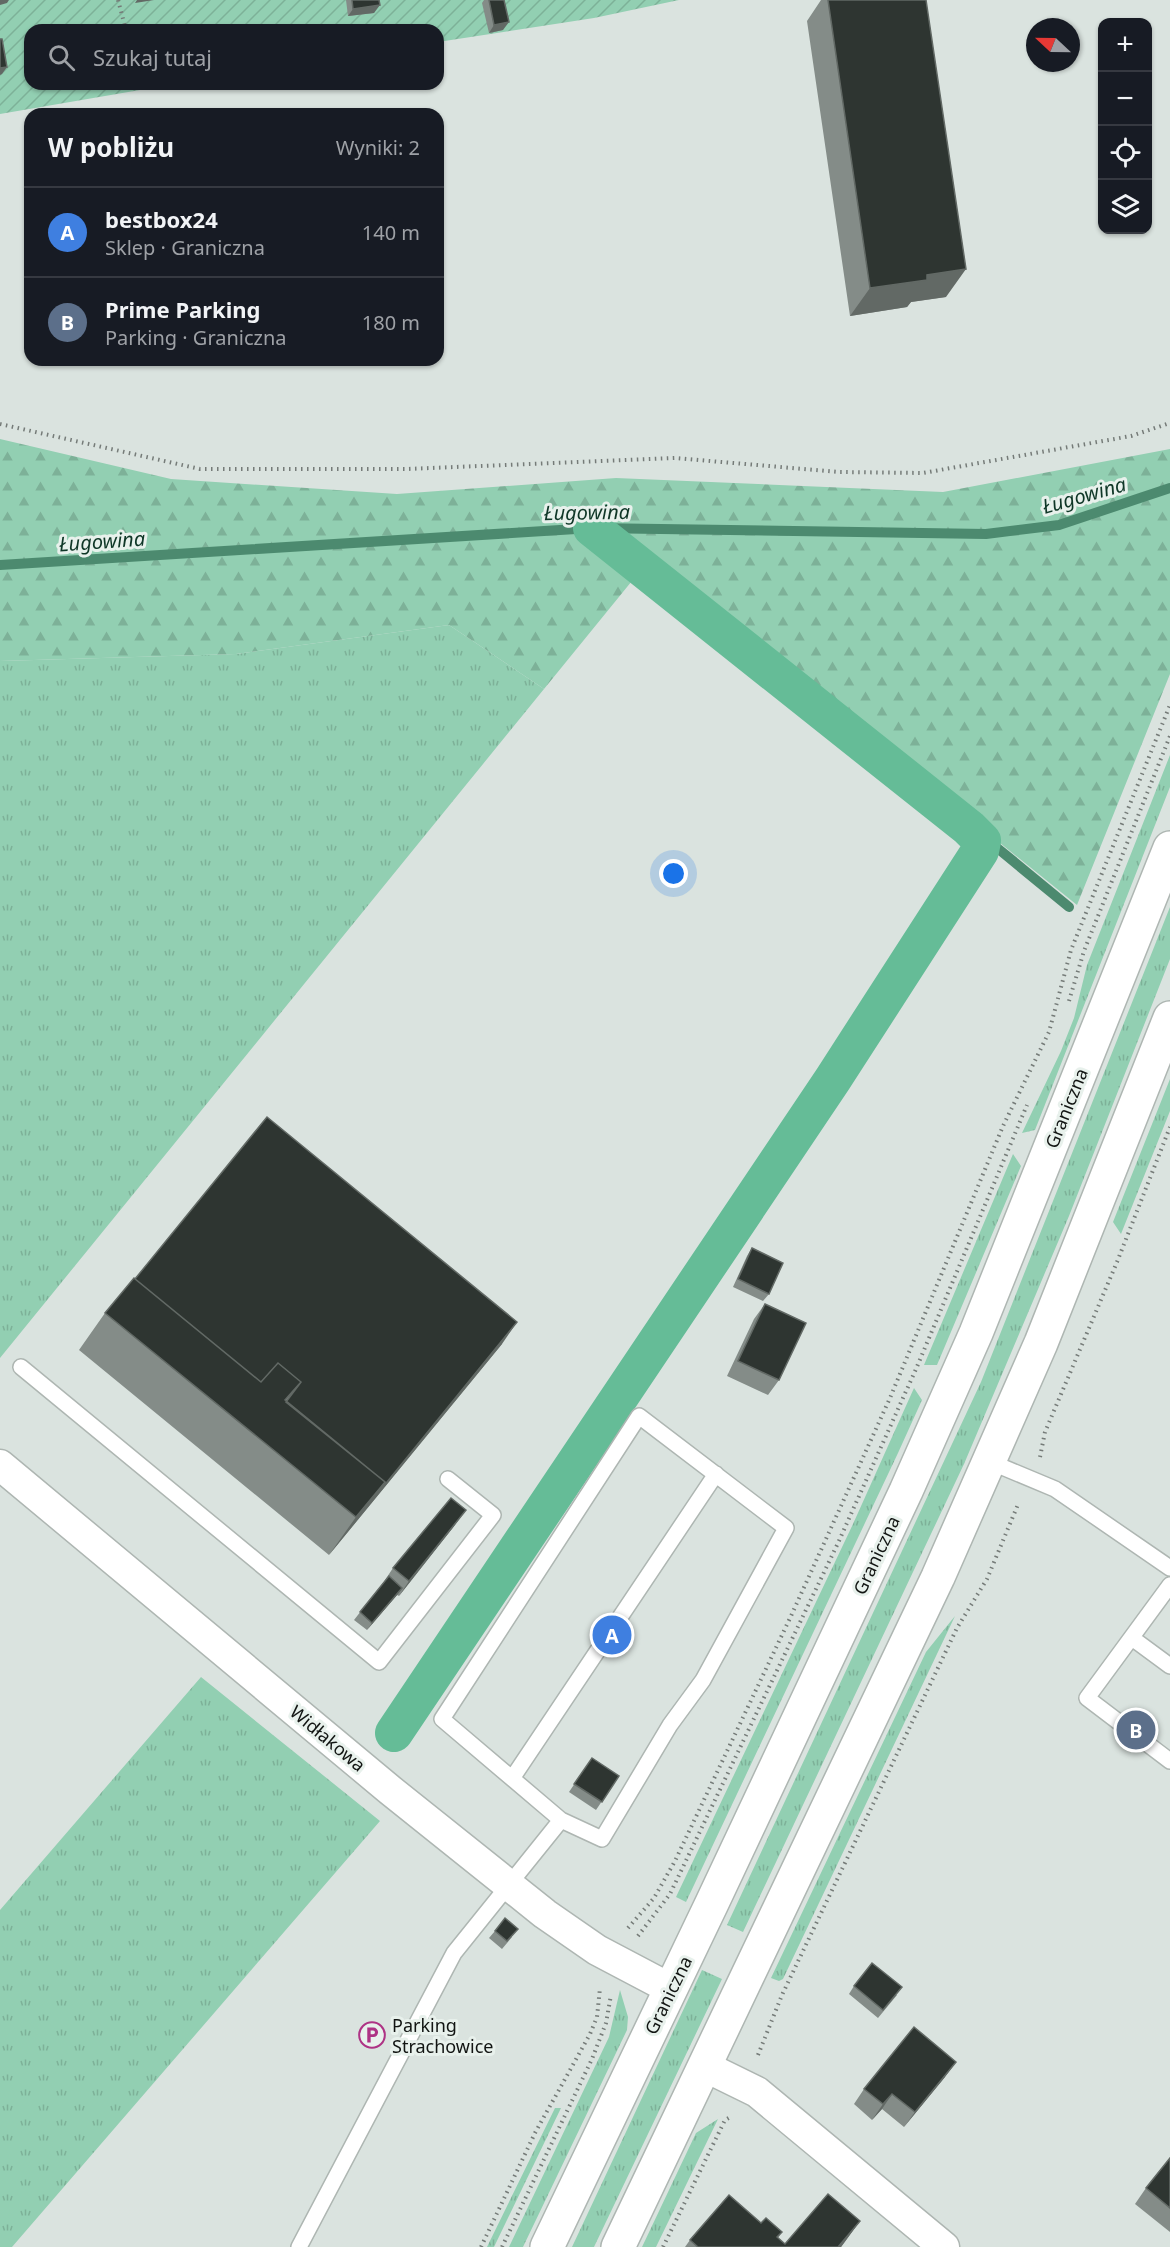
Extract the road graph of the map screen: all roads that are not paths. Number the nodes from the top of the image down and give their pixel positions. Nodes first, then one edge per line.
1 (1170, 848) edge
2 (1170, 1018) edge
3 (21, 1367) dead end
4 (988, 1461) junction
5 (0, 1465) edge
6 (716, 1474) junction
7 (448, 1479) dead end
8 (1170, 1568) edge
9 (1170, 1585) edge
10 (1132, 1638) junction
11 (1170, 1666) edge
12 (1170, 1761) edge
13 (513, 1778) junction
14 (561, 1820) junction
15 (509, 1884) junction
16 (671, 1989) junction
17 (704, 2066) junction
18 (299, 2247) edge
19 (547, 2247) edge
20 (618, 2247) edge
21 (944, 2247) edge

1 - 16 main road, Graniczna
2 - 4 main road
3 - 7 lane
4 - 8 lane
4 - 17 main road
5 - 15 street, Widłakowa
6 - 13 lane
6 - 13 lane
6 - 14 lane
9 - 10 lane
10 - 11 lane
10 - 12 lane
13 - 14 lane
14 - 15 lane
15 - 16 street, Widłakowa
15 - 18 lane
16 - 19 main road, Graniczna
17 - 20 main road
17 - 21 street

